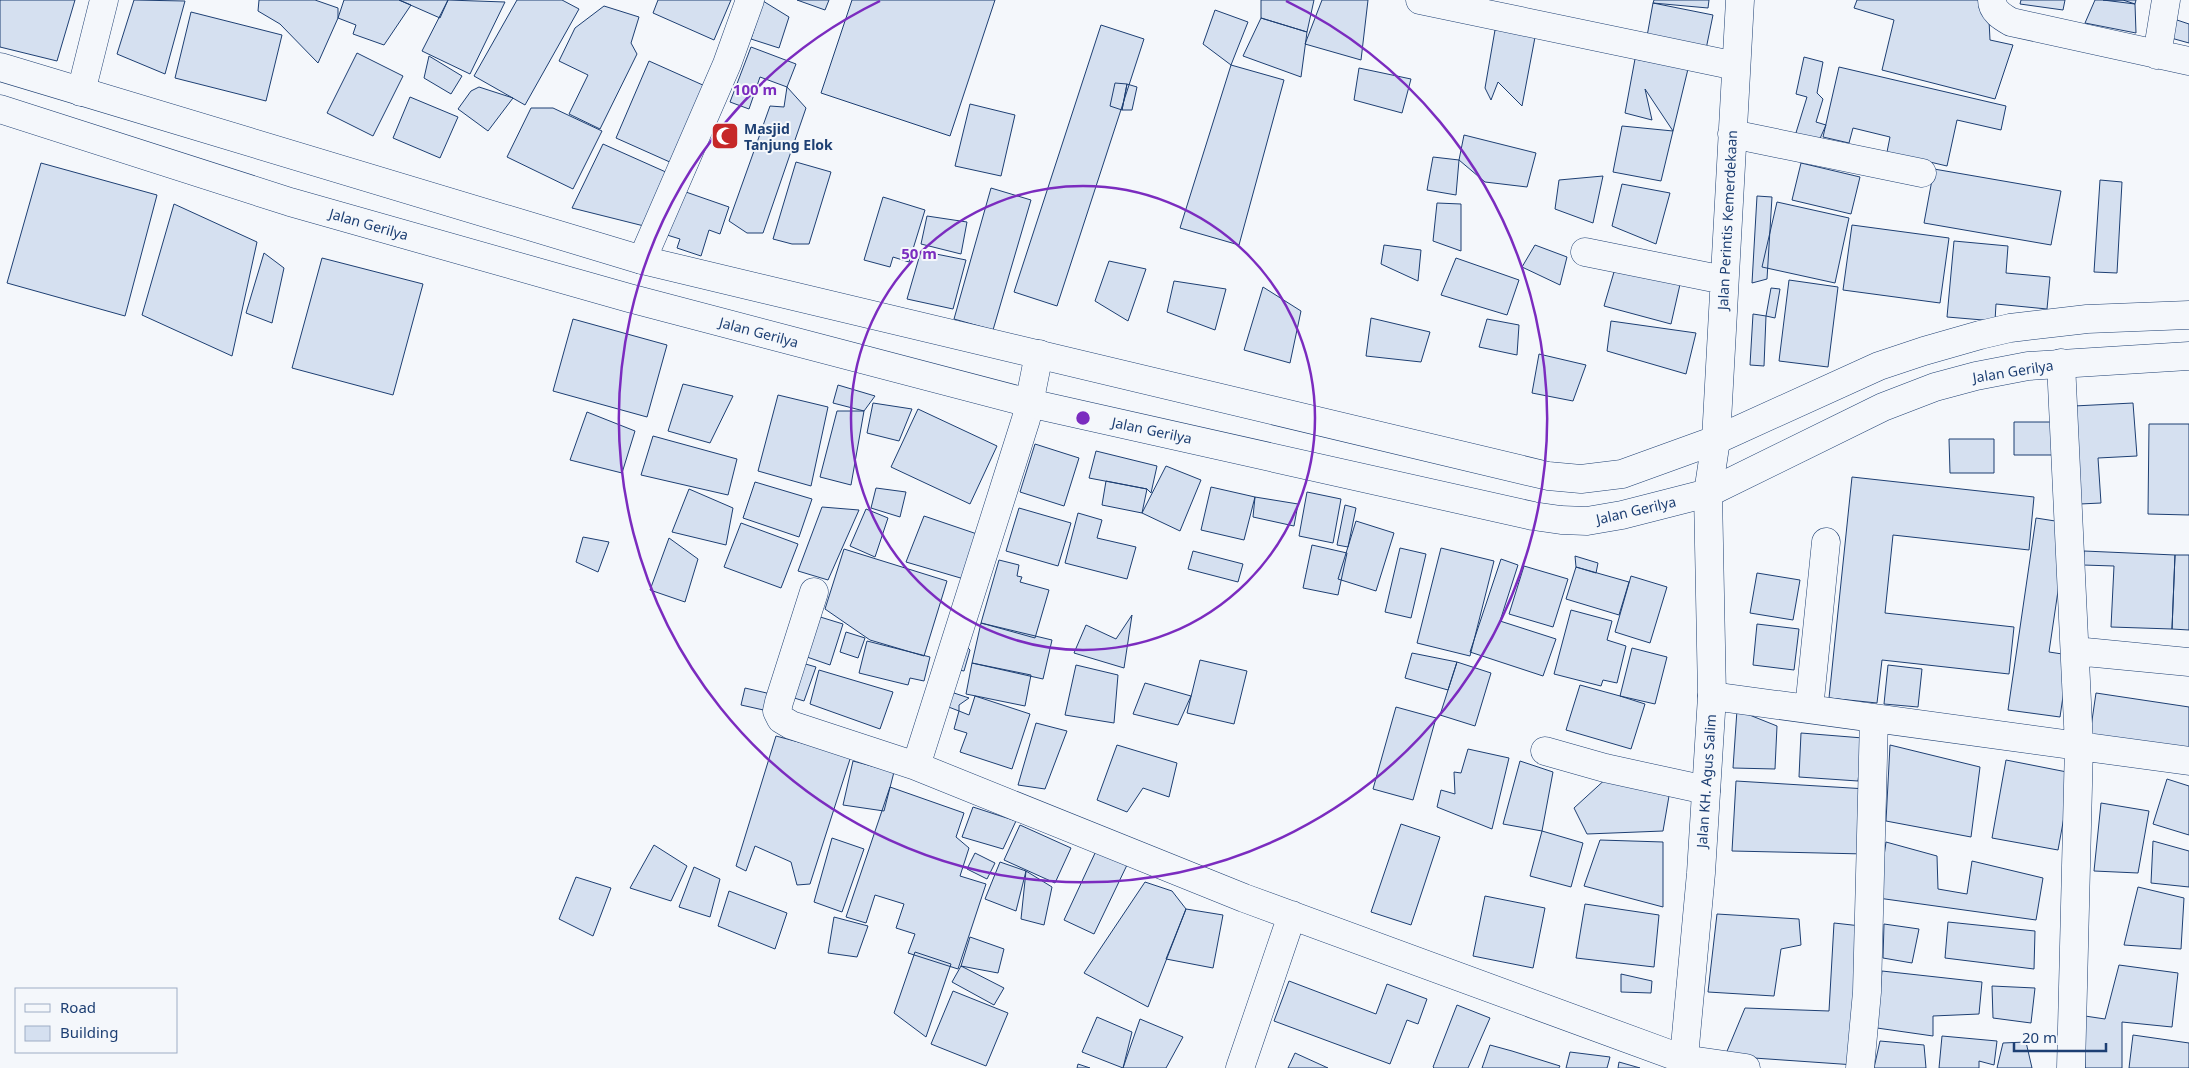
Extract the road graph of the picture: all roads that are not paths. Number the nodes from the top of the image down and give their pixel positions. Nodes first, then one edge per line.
1 (104, 0) edge
2 (750, 0) edge
3 (1420, 0) edge
4 (1740, 0) edge
5 (1992, 0) edge
6 (2166, 0) edge
7 (2157, 55) junction
8 (2189, 62) edge
9 (1736, 66) junction
10 (0, 67) edge
11 (81, 92) junction
12 (0, 109) edge
13 (1732, 134) junction
14 (1922, 172) dead end
15 (1585, 252) dead end
16 (642, 260) junction
17 (1724, 280) junction
18 (2189, 315) edge
19 (1039, 354) junction
20 (2189, 356) edge
21 (2061, 363) junction
22 (1029, 403) junction
23 (1716, 440) junction
24 (1708, 493) junction
25 (1826, 542) dead end
26 (814, 592) dead end
27 (2075, 651) junction
28 (2189, 662) edge
29 (1712, 696) junction
30 (1809, 709) junction
31 (1874, 718) junction
32 (2079, 745) junction
33 (1545, 751) dead end
34 (2189, 761) edge
35 (916, 766) junction
36 (1706, 790) junction
37 (1292, 915) junction
38 (1683, 1064) edge
39 (1240, 1068) edge
40 (1746, 1068) edge
41 (1860, 1068) edge
42 (2071, 1068) edge

1 - 11 main road
2 - 16 main road
3 - 9 main road
4 - 9 main road, Jalan Perintis Kemerdekaan
5 - 7 main road
6 - 7 main road
7 - 8 main road
9 - 13 main road, Jalan Perintis Kemerdekaan
10 - 11 main road
11 - 16 main road
12 - 22 main road, Jalan Gerilya
13 - 14 main road
13 - 17 main road, Jalan Perintis Kemerdekaan
15 - 17 main road
16 - 19 main road
17 - 23 main road, Jalan Perintis Kemerdekaan
18 - 23 main road
19 - 22 main road
19 - 23 main road
20 - 21 main road, Jalan Gerilya
21 - 24 main road, Jalan Gerilya
21 - 27 main road
22 - 24 main road, Jalan Gerilya
22 - 35 main road
23 - 24 main road, Jalan Perintis Kemerdekaan
24 - 29 main road, Jalan KH. Agus Salim
25 - 30 main road
26 - 35 main road
27 - 28 main road
27 - 32 main road
29 - 30 main road
29 - 36 main road, Jalan KH. Agus Salim
30 - 31 main road
31 - 32 main road
31 - 41 main road
32 - 34 main road
32 - 42 main road
33 - 36 main road
35 - 37 main road
36 - 38 main road, Jalan KH. Agus Salim
37 - 38 main road
37 - 39 main road
38 - 40 main road

